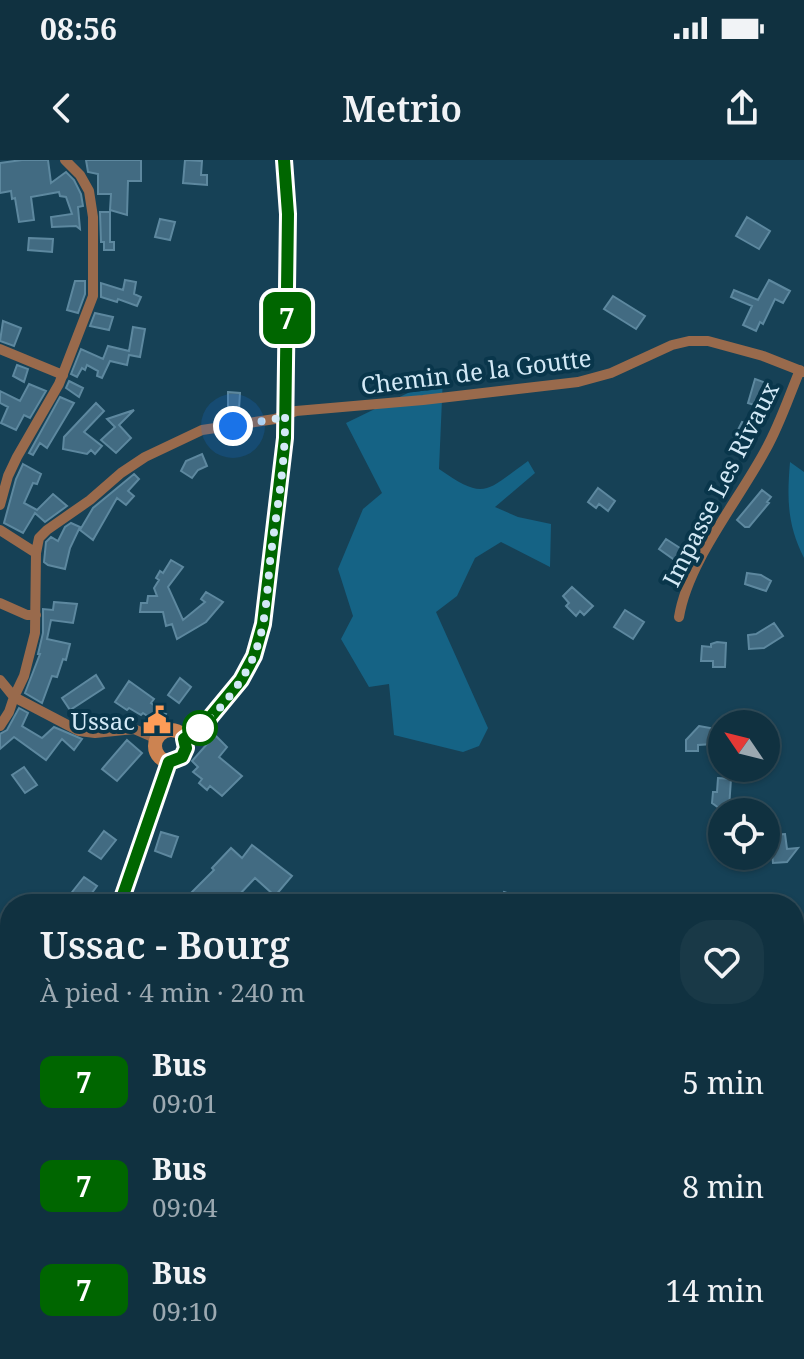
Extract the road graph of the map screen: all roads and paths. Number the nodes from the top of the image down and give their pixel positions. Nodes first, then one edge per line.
1 (65, 160) edge
2 (284, 160) edge
3 (0, 349) edge
4 (802, 371) edge
5 (63, 375) junction
6 (285, 414) junction
7 (0, 502) edge
8 (0, 530) edge
9 (36, 553) junction
10 (0, 603) edge
11 (36, 615) junction
12 (679, 617) dead end
13 (0, 680) edge
14 (14, 697) junction
15 (0, 726) edge
16 (157, 739) junction
17 (184, 739) junction
18 (169, 762) junction
19 (123, 894) edge

1 - 5 street
2 - 6 street
3 - 5 street
4 - 6 street, Chemin de la Goutte
4 - 12 street, Impasse Les Rivaux
5 - 7 street
6 - 9 street, Chemin de la Goutte
6 - 17 street
8 - 9 street
9 - 11 street
10 - 11 street
11 - 14 street
13 - 14 street
14 - 15 street
14 - 16 street
16 - 17 street
16 - 18 street
17 - 18 street
18 - 19 street

